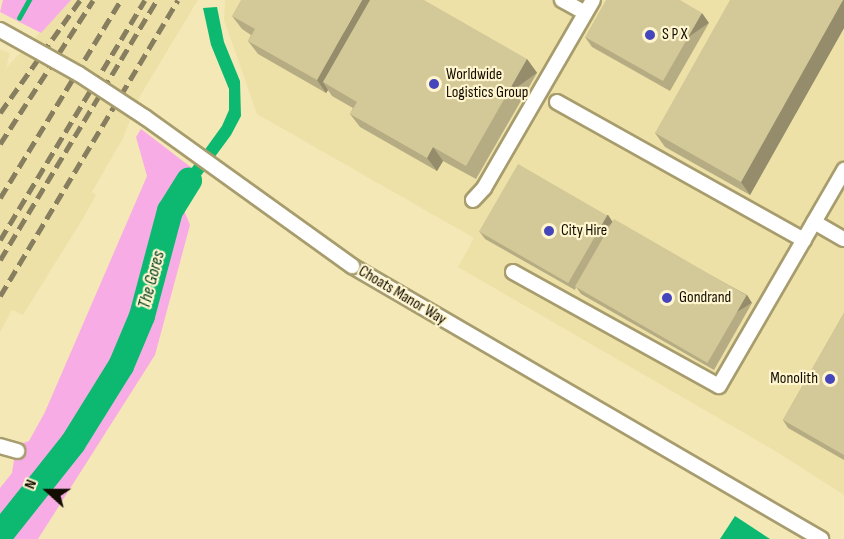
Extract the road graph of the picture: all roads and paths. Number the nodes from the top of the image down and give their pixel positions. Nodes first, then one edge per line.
1 (562, 0) edge
2 (593, 0) edge
3 (585, 13) junction
4 (0, 30) edge
5 (557, 102) dead end
6 (844, 170) edge
7 (473, 200) dead end
8 (814, 222) junction
9 (844, 239) edge
10 (804, 240) junction
11 (513, 272) dead end
12 (0, 446) edge
13 (17, 451) dead end
14 (820, 539) edge

1 - 3 street
2 - 3 street
3 - 7 street
4 - 14 street, Choats Manor Way, bridge
5 - 10 street
6 - 8 street
8 - 9 street
8 - 10 street
10 - 11 street
12 - 13 street

